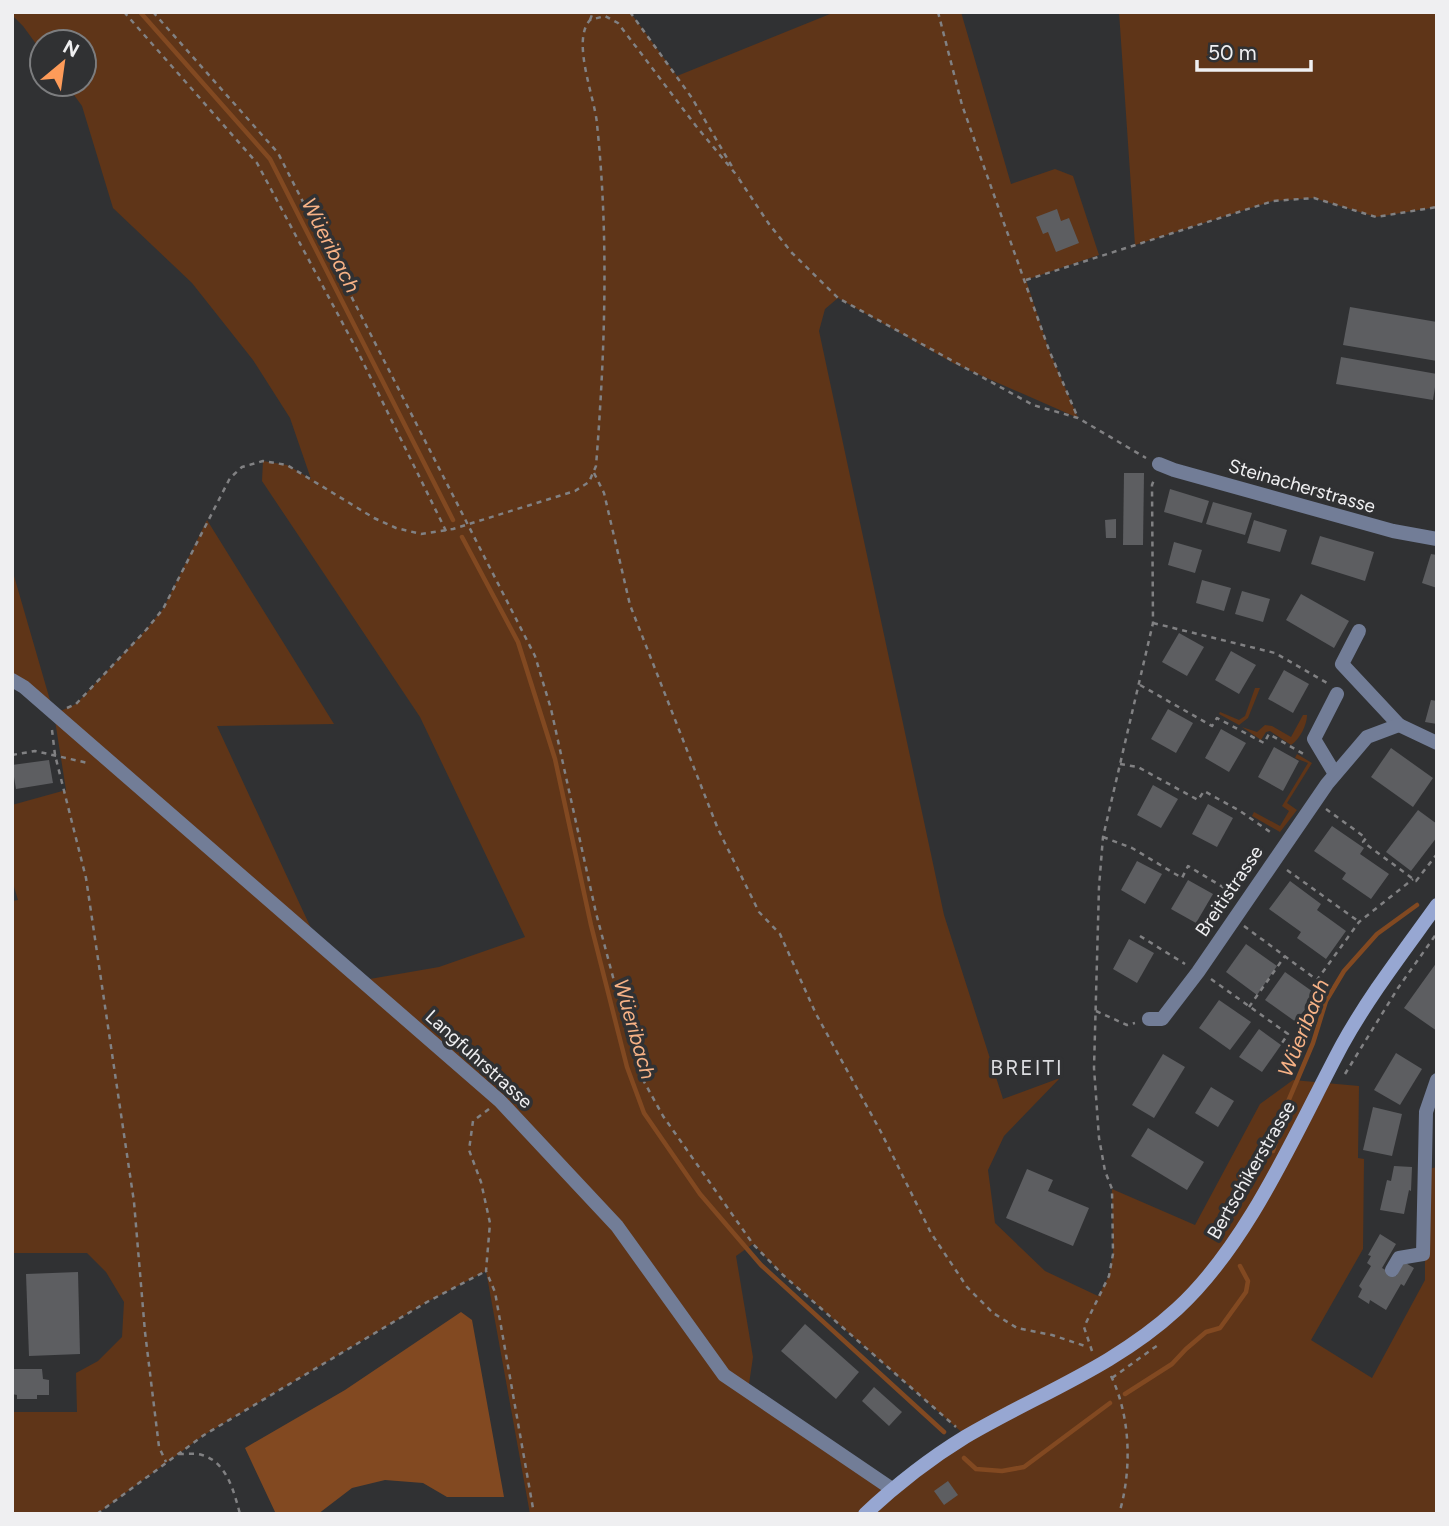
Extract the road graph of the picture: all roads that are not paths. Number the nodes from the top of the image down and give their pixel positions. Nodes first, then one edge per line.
1 (1159, 464) road end
2 (1437, 539) edge
3 (1359, 631) dead end
4 (12, 680) edge
5 (1338, 694) road end
6 (1399, 725) junction
7 (1437, 743) edge
8 (1335, 774) junction
9 (1437, 905) edge
10 (1149, 1019) road end
11 (1437, 1080) edge
12 (1392, 1270) dead end
13 (892, 1489) junction
14 (865, 1514) edge

1 - 2 street, Steinacherstrasse
3 - 6 street
4 - 13 street, Langfuhrstrasse
5 - 8 street
6 - 7 street
6 - 8 street, Breitistrasse
8 - 10 street, Breitistrasse
9 - 13 street, Bertschikerstrasse
11 - 12 street
13 - 14 street, Bertschikerstrasse

